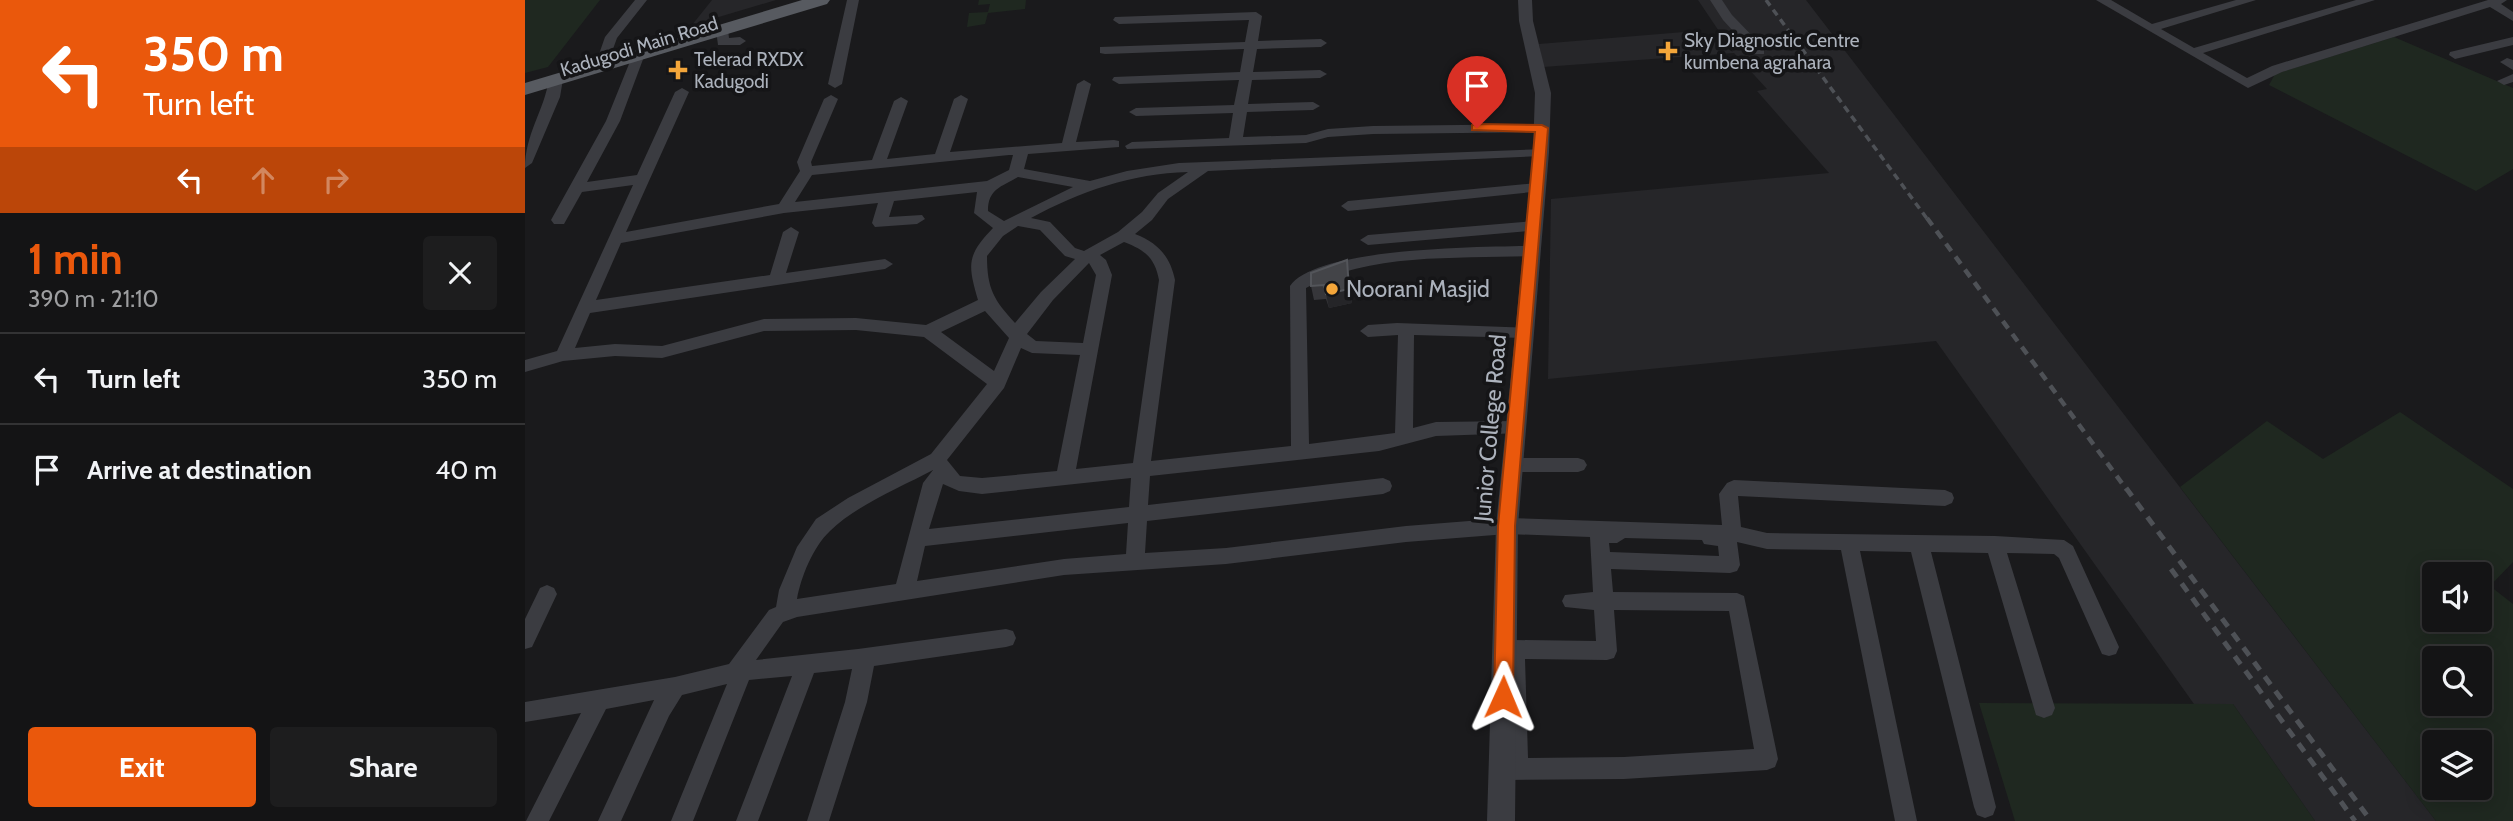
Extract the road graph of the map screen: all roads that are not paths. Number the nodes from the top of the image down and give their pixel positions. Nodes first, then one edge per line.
1 (641, 0) edge
2 (794, 0) edge
3 (821, 0) edge
4 (853, 0) edge
5 (1525, 0) edge
6 (1716, 0) edge
7 (2126, 0) edge
8 (2250, 0) edge
9 (2357, 1) edge
10 (2106, 2) edge
11 (2496, 2) edge
12 (2513, 17) edge
13 (1119, 20) dead end
14 (2150, 28) junction
15 (722, 30) junction
16 (740, 41) dead end
17 (2513, 41) edge
18 (1321, 43) dead end
19 (1251, 46) junction
20 (1105, 50) dead end
21 (1759, 51) dead end
22 (2193, 52) junction
23 (639, 54) junction
24 (2455, 55) dead end
25 (604, 57) junction
26 (1320, 74) dead end
27 (1246, 76) junction
28 (556, 79) junction
29 (1119, 80) dead end
30 (525, 81) edge
31 (835, 84) dead end
32 (1084, 85) dead end
33 (525, 89) edge
34 (682, 92) dead end
35 (831, 99) dead end
36 (961, 99) dead end
37 (901, 101) dead end
38 (1313, 106) dead end
39 (1240, 108) junction
40 (1136, 112) dead end
41 (1542, 128) junction
42 (1235, 142) junction
43 (1114, 144) dead end
44 (1132, 146) dead end
45 (1068, 147) junction
46 (1022, 150) junction
47 (1541, 152) junction
48 (941, 157) junction
49 (525, 163) edge
50 (878, 164) junction
51 (1205, 167) junction
52 (807, 171) junction
53 (1016, 172) junction
54 (644, 179) junction
55 (987, 186) junction
56 (1092, 186) junction
57 (577, 188) junction
58 (1537, 188) junction
59 (888, 195) junction
60 (1347, 206) dead end
61 (784, 208) junction
62 (916, 219) dead end
63 (559, 220) dead end
64 (1010, 224) junction
65 (1534, 226) junction
66 (791, 232) dead end
67 (1123, 236) junction
68 (616, 239) junction
69 (1368, 240) dead end
70 (1532, 251) junction
71 (1088, 260) junction
72 (885, 264) dead end
73 (776, 280) junction
74 (987, 303) junction
75 (584, 309) junction
76 (928, 331) junction
77 (1368, 331) dead end
78 (1406, 331) junction
79 (1525, 332) junction
80 (1017, 336) junction
81 (1090, 349) junction
82 (563, 355) junction
83 (525, 366) edge
84 (998, 383) junction
85 (1516, 428) junction
86 (1404, 437) junction
87 (1300, 451) junction
88 (940, 465) junction
89 (1512, 465) junction
90 (1578, 465) dead end
91 (1141, 468) junction
92 (1065, 476) junction
93 (1383, 486) dead end
94 (1945, 498) dead end
95 (1138, 514) junction
96 (1507, 526) junction
97 (1732, 533) junction
98 (916, 539) junction
99 (1849, 542) junction
100 (1919, 544) junction
101 (1995, 544) junction
102 (1601, 560) junction
103 (1135, 563) junction
104 (904, 592) junction
105 (547, 594) dead end
106 (1572, 601) dead end
107 (1605, 601) junction
108 (785, 611) junction
109 (1006, 638) dead end
110 (525, 640) edge
111 (2109, 647) dead end
112 (865, 658) junction
113 (807, 664) junction
114 (739, 672) junction
115 (675, 687) junction
116 (599, 700) junction
117 (2044, 708) dead end
118 (525, 712) edge
119 (1510, 721) junction
120 (1510, 769) junction
121 (1985, 807) dead end
122 (537, 821) edge
123 (609, 821) edge
124 (682, 821) edge
125 (747, 821) edge
126 (818, 821) edge
127 (1501, 821) edge
128 (1906, 821) edge

1 - 25 street
2 - 25 main road, Kadugodi Main Road
3 - 15 main road
4 - 31 street
5 - 41 street, Junior College Road
6 - 21 street
7 - 10 street
8 - 14 street
9 - 22 street
10 - 14 street
11 - 12 street
11 - 22 street
13 - 19 street
14 - 22 street
15 - 16 street
15 - 23 main road
17 - 24 street
18 - 19 street
19 - 20 street
19 - 27 street
23 - 28 main road
23 - 57 street
25 - 30 main road, Kadugodi Main Road
26 - 27 street
27 - 29 street
27 - 39 street
28 - 33 main road
28 - 49 street
32 - 45 street
34 - 54 street
35 - 52 street
36 - 48 street
37 - 50 street
38 - 39 street
39 - 40 street
39 - 42 street
41 - 42 street
41 - 47 street, Junior College Road
42 - 44 street
43 - 45 street
45 - 46 street
46 - 48 street
46 - 53 street
47 - 51 street
47 - 58 street, Junior College Road
48 - 50 street
50 - 52 street
51 - 56 street
51 - 67 street
52 - 61 street
53 - 55 street
53 - 56 street
54 - 57 street
54 - 68 street
55 - 59 street
55 - 64 street
56 - 64 street
57 - 63 street
58 - 60 street
58 - 65 street, Junior College Road
59 - 61 street
59 - 62 street
61 - 68 street
64 - 71 street
64 - 74 street
65 - 69 street
65 - 70 street, Junior College Road
66 - 73 street
67 - 71 street
67 - 91 street
68 - 75 street
70 - 79 street, Junior College Road
70 - 87 street
71 - 80 street
71 - 81 street
72 - 73 street
73 - 75 street
74 - 76 street
74 - 80 street
75 - 82 street
76 - 82 street
76 - 84 street
77 - 78 street
78 - 79 street
78 - 86 street
79 - 85 street, Junior College Road
80 - 81 street
80 - 84 street
81 - 92 street
82 - 83 street
84 - 88 street
85 - 86 street
85 - 89 street, Junior College Road
86 - 87 street
87 - 91 street
88 - 92 street
88 - 98 street
88 - 108 street
89 - 90 street
89 - 96 street, Junior College Road
91 - 92 street
91 - 95 street
93 - 95 street
94 - 97 street
95 - 98 street
95 - 103 street
96 - 97 street
96 - 103 street
96 - 119 street, Junior College Road
97 - 99 street
98 - 104 street
99 - 100 street
99 - 128 street
100 - 101 street
100 - 121 street
101 - 111 street
101 - 117 street
102 - 102 street
102 - 107 street
103 - 104 street
104 - 108 street
105 - 110 street
106 - 107 street
107 - 119 street
107 - 120 street
108 - 114 street
109 - 112 street
112 - 113 street
112 - 126 street
113 - 114 street
113 - 125 street
114 - 115 street
114 - 124 street
115 - 116 street
115 - 123 street
116 - 118 street
116 - 122 street
119 - 120 street, Junior College Road
120 - 127 street, Junior College Road

